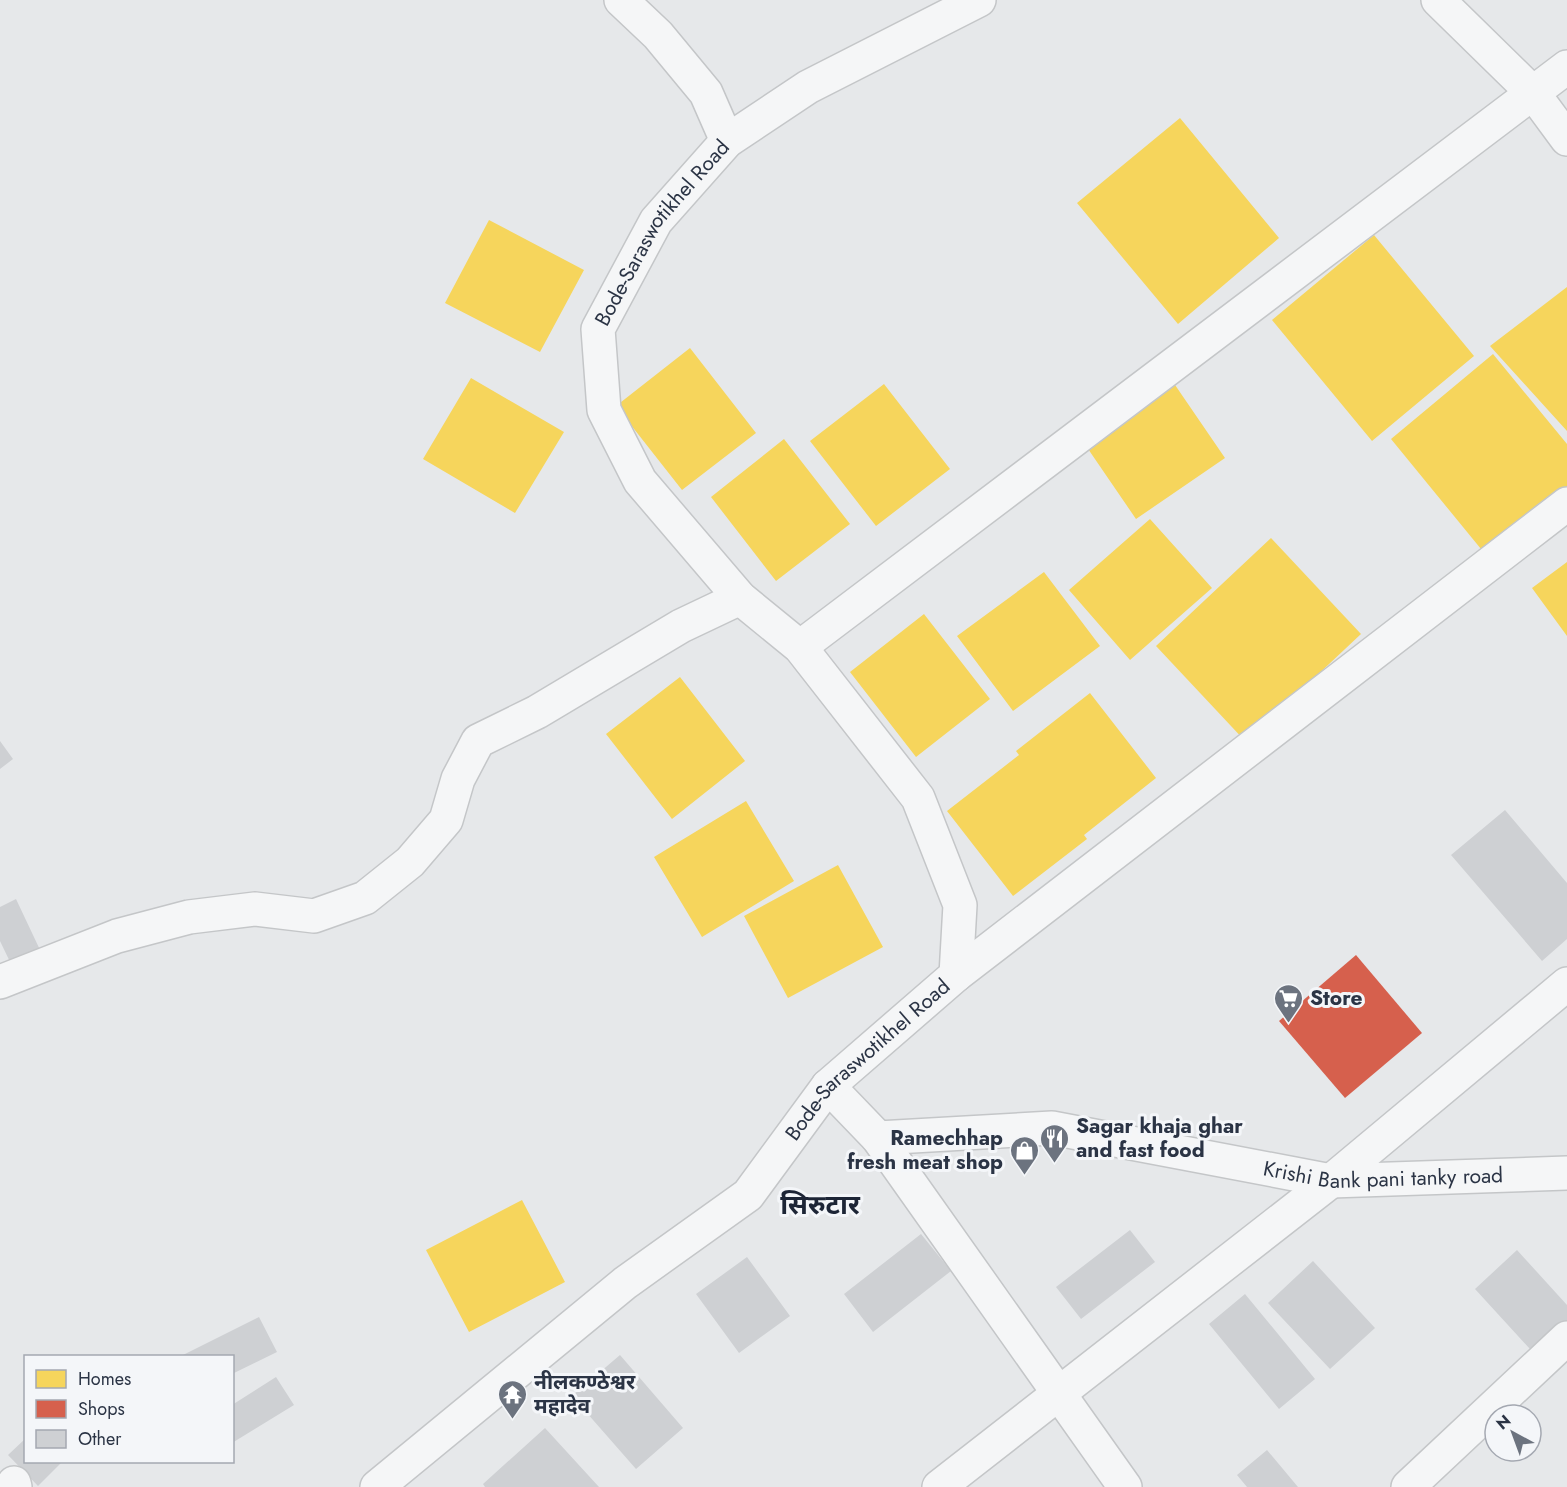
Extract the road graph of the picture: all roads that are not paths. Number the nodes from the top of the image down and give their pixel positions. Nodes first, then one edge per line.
1 (621, 0) edge
2 (979, 0) edge
3 (1438, 0) edge
4 (1567, 67) edge
5 (1533, 93) junction
6 (1567, 139) edge
7 (727, 141) junction
8 (1567, 504) edge
9 (740, 598) junction
10 (800, 647) junction
11 (956, 975) junction
12 (0, 982) edge
13 (1567, 984) edge
14 (828, 1086) junction
15 (878, 1138) junction
16 (1567, 1173) edge
17 (1331, 1181) junction
18 (1567, 1338) edge
19 (1059, 1396) junction
20 (377, 1487) edge
21 (939, 1487) edge
22 (1125, 1487) edge
23 (1408, 1487) edge

1 - 7 street
2 - 7 street, Bode-Saraswotikhel Road
3 - 5 street
4 - 5 street
5 - 6 street
5 - 10 street
7 - 9 street, Bode-Saraswotikhel Road
8 - 11 street
9 - 10 street, Bode-Saraswotikhel Road
9 - 12 street
10 - 11 street, Bode-Saraswotikhel Road
11 - 14 street, Bode-Saraswotikhel Road
13 - 17 street
14 - 15 street
14 - 20 street, Bode-Saraswotikhel Road
15 - 17 street, Krishi Bank pani tanky road
15 - 19 street
16 - 17 street, Krishi Bank pani tanky road
17 - 19 street
18 - 23 street
19 - 21 street
19 - 22 street

